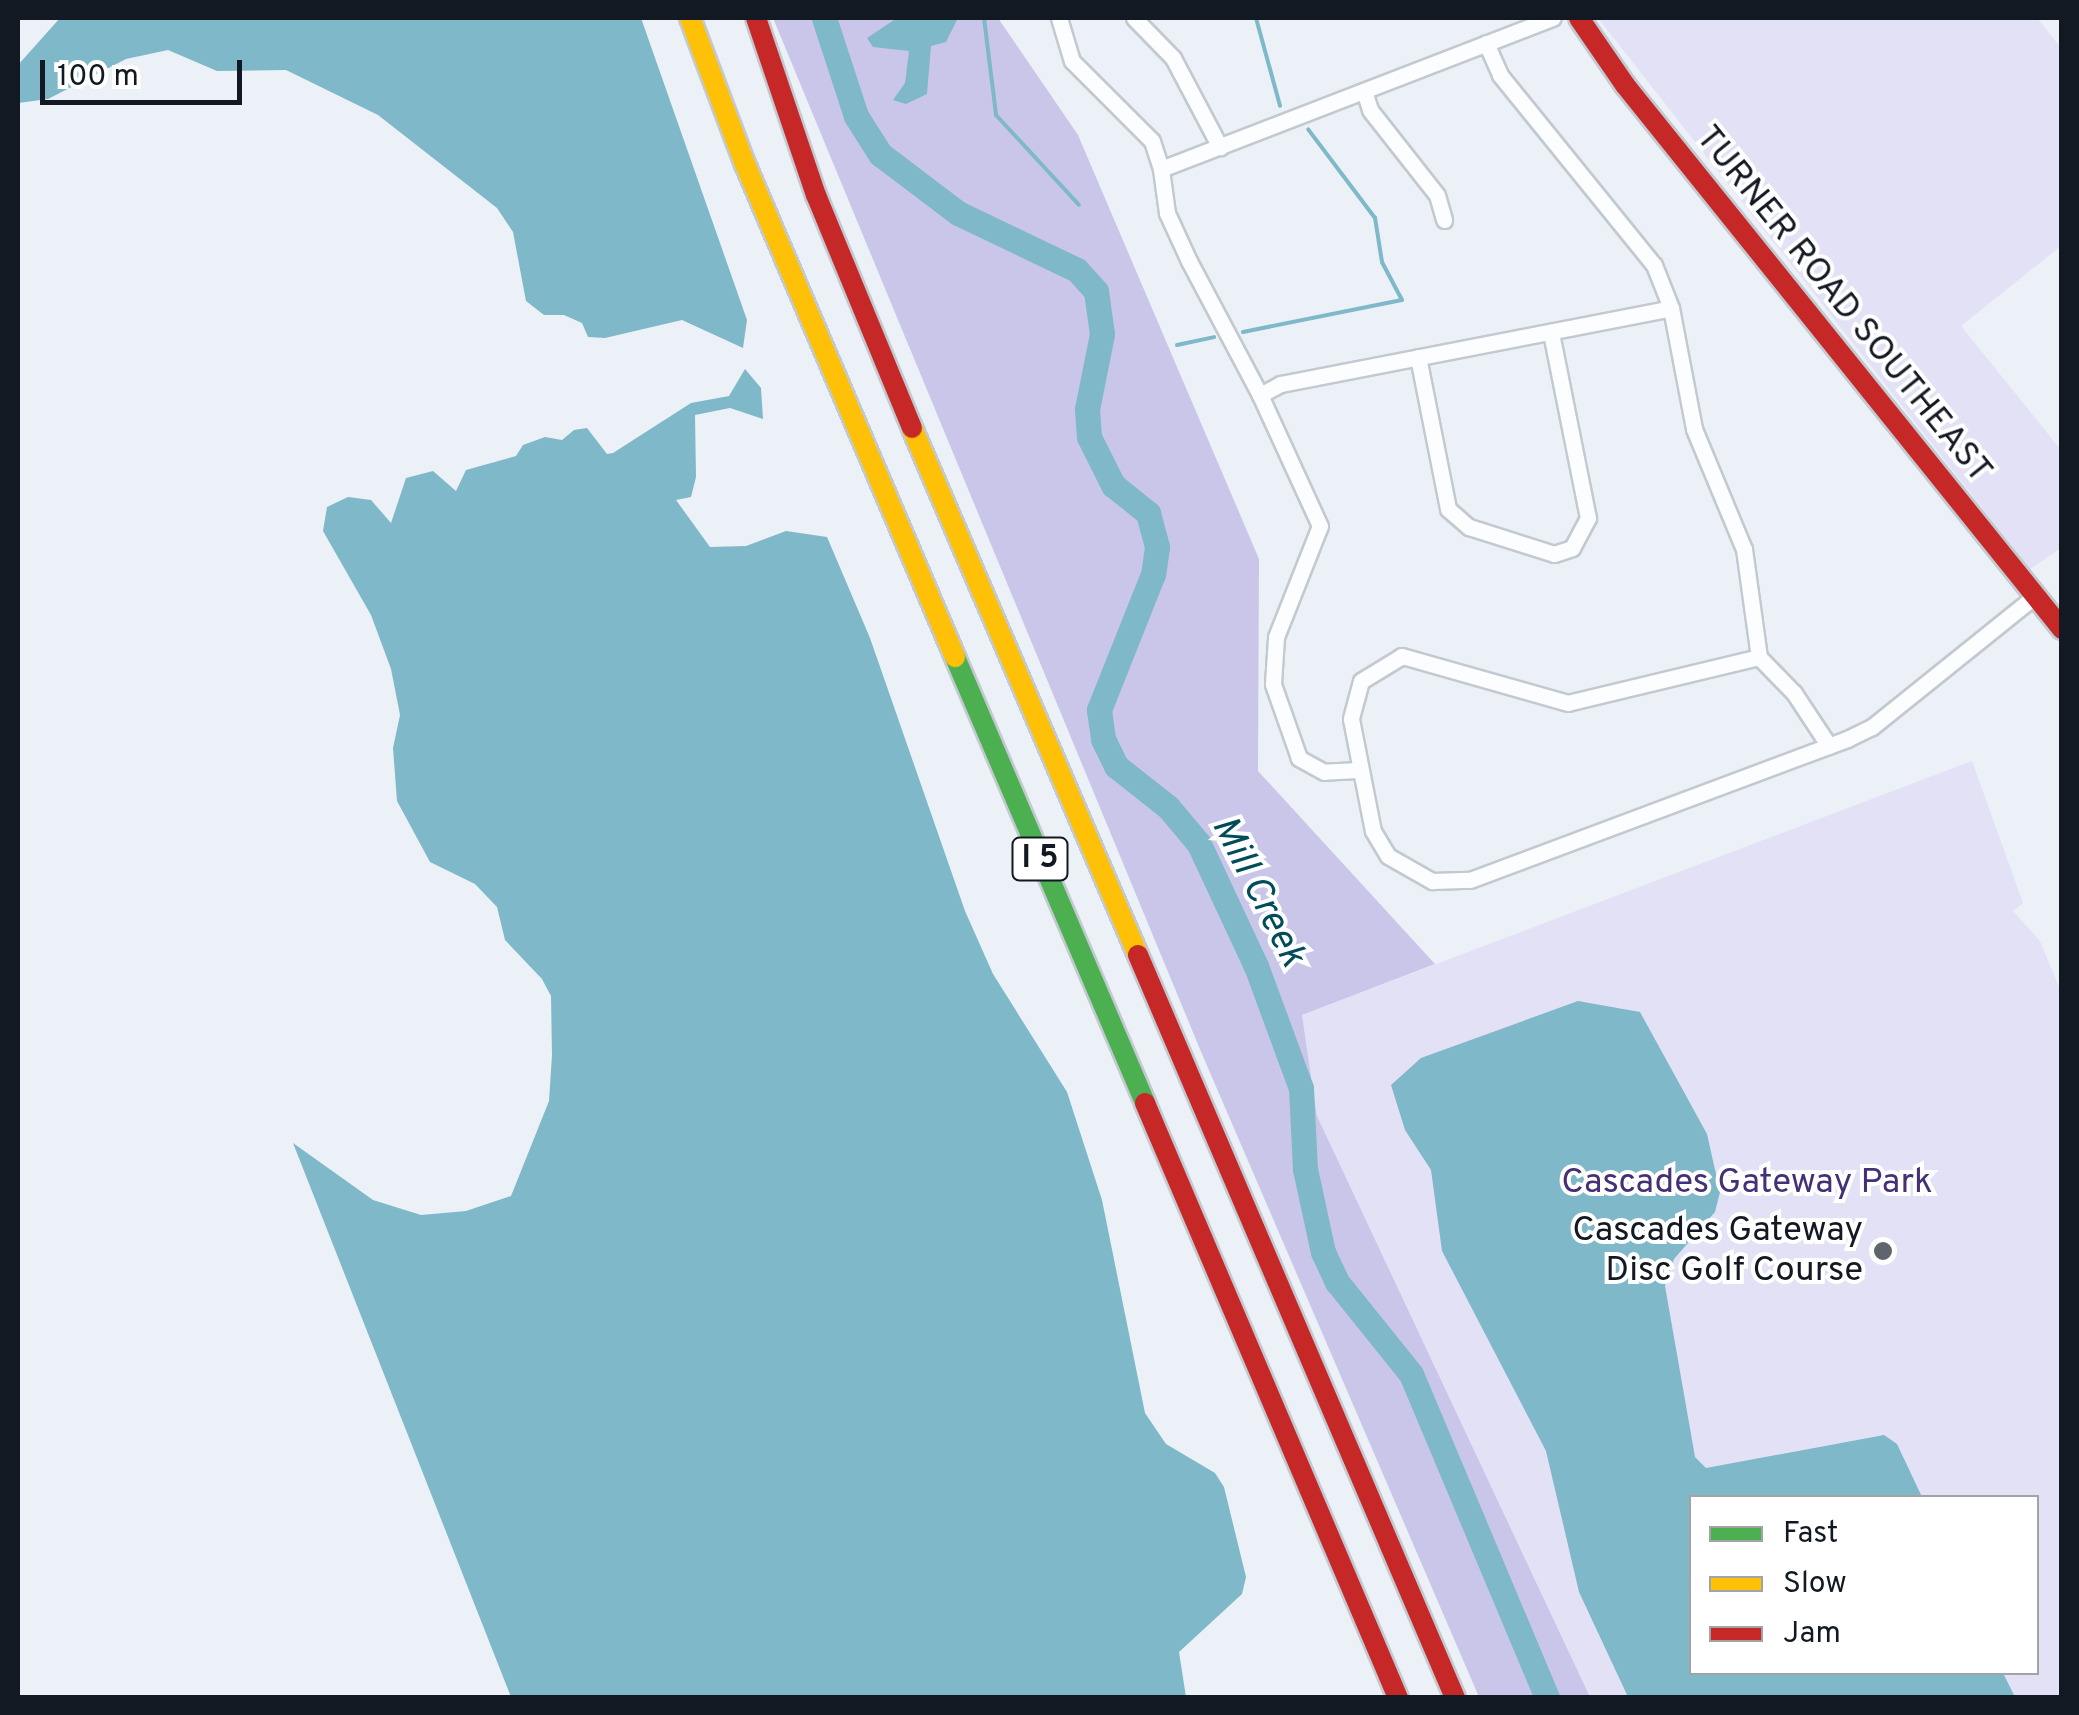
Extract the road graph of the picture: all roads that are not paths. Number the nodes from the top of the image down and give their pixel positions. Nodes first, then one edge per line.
1 (690, 18) edge
2 (756, 18) edge
3 (1059, 18) edge
4 (1134, 18) edge
5 (1552, 18) edge
6 (1580, 18) edge
7 (1486, 44) junction
8 (1364, 91) junction
9 (1220, 146) junction
10 (1161, 169) junction
11 (1444, 220) dead end
12 (1671, 308) junction
13 (1551, 332) junction
14 (1418, 357) junction
15 (1260, 394) junction
16 (2034, 596) junction
17 (2062, 629) edge
18 (1758, 657) junction
19 (1829, 746) junction
20 (1358, 770) junction
21 (1398, 1698) edge
22 (1455, 1698) edge

1 - 21 main road, I 5
2 - 22 main road, I 5
3 - 10 street
4 - 9 street
5 - 7 street
6 - 16 main road, TURNER ROAD SOUTHEAST
7 - 8 street
7 - 12 street
8 - 9 street
8 - 11 street
9 - 10 street
10 - 15 street
12 - 13 street
12 - 18 street
13 - 14 street
13 - 14 street
14 - 15 street
15 - 20 street
16 - 17 main road, TURNER ROAD SOUTHEAST
16 - 19 street
18 - 19 street
18 - 20 street
19 - 20 street

